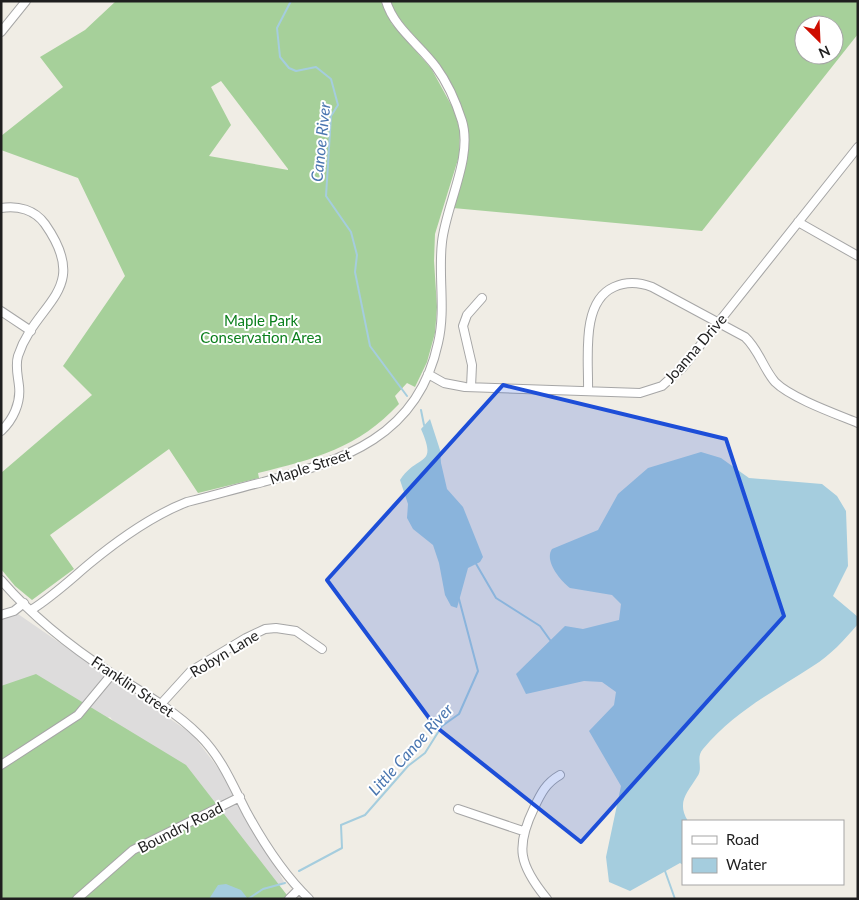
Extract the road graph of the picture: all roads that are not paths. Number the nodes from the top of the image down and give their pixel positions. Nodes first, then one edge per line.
1 (26, 1) edge
2 (386, 1) edge
3 (1, 32) edge
4 (858, 146) edge
5 (1, 208) edge
6 (798, 222) junction
7 (858, 256) edge
8 (482, 298) dead end
9 (1, 311) edge
10 (718, 323) junction
11 (31, 331) junction
12 (428, 374) junction
13 (471, 388) junction
14 (588, 391) junction
15 (858, 423) edge
16 (1, 431) edge
17 (1, 580) edge
18 (24, 603) junction
19 (31, 610) junction
20 (1, 615) edge
21 (322, 649) dead end
22 (112, 674) junction
23 (161, 704) junction
24 (1, 765) edge
25 (560, 776) dead end
26 (240, 797) junction
27 (458, 809) dead end
28 (523, 830) junction
29 (299, 888) junction
30 (77, 899) edge
31 (290, 899) edge
32 (309, 899) edge
33 (547, 899) edge

1 - 3 street
2 - 12 street, Maple Street
4 - 6 street, Joanna Drive
5 - 11 street
6 - 7 street
6 - 10 street, Joanna Drive
8 - 13 street
9 - 11 street
10 - 14 street, Joanna Drive
10 - 14 street
10 - 15 street
11 - 16 street
12 - 13 street, Joanna Drive
12 - 19 street, Maple Street
13 - 14 street, Joanna Drive
17 - 18 street, Franklin Street
18 - 19 street, Franklin Street
18 - 20 street
19 - 22 street, Franklin Street
21 - 23 street, Robyn Lane
22 - 23 street, Franklin Street
22 - 24 street
23 - 26 street, Franklin Street
25 - 28 street
26 - 29 street, Franklin Street
26 - 30 street, Boundry Road
27 - 28 street
28 - 33 street
29 - 31 street
29 - 32 street, Franklin Street

